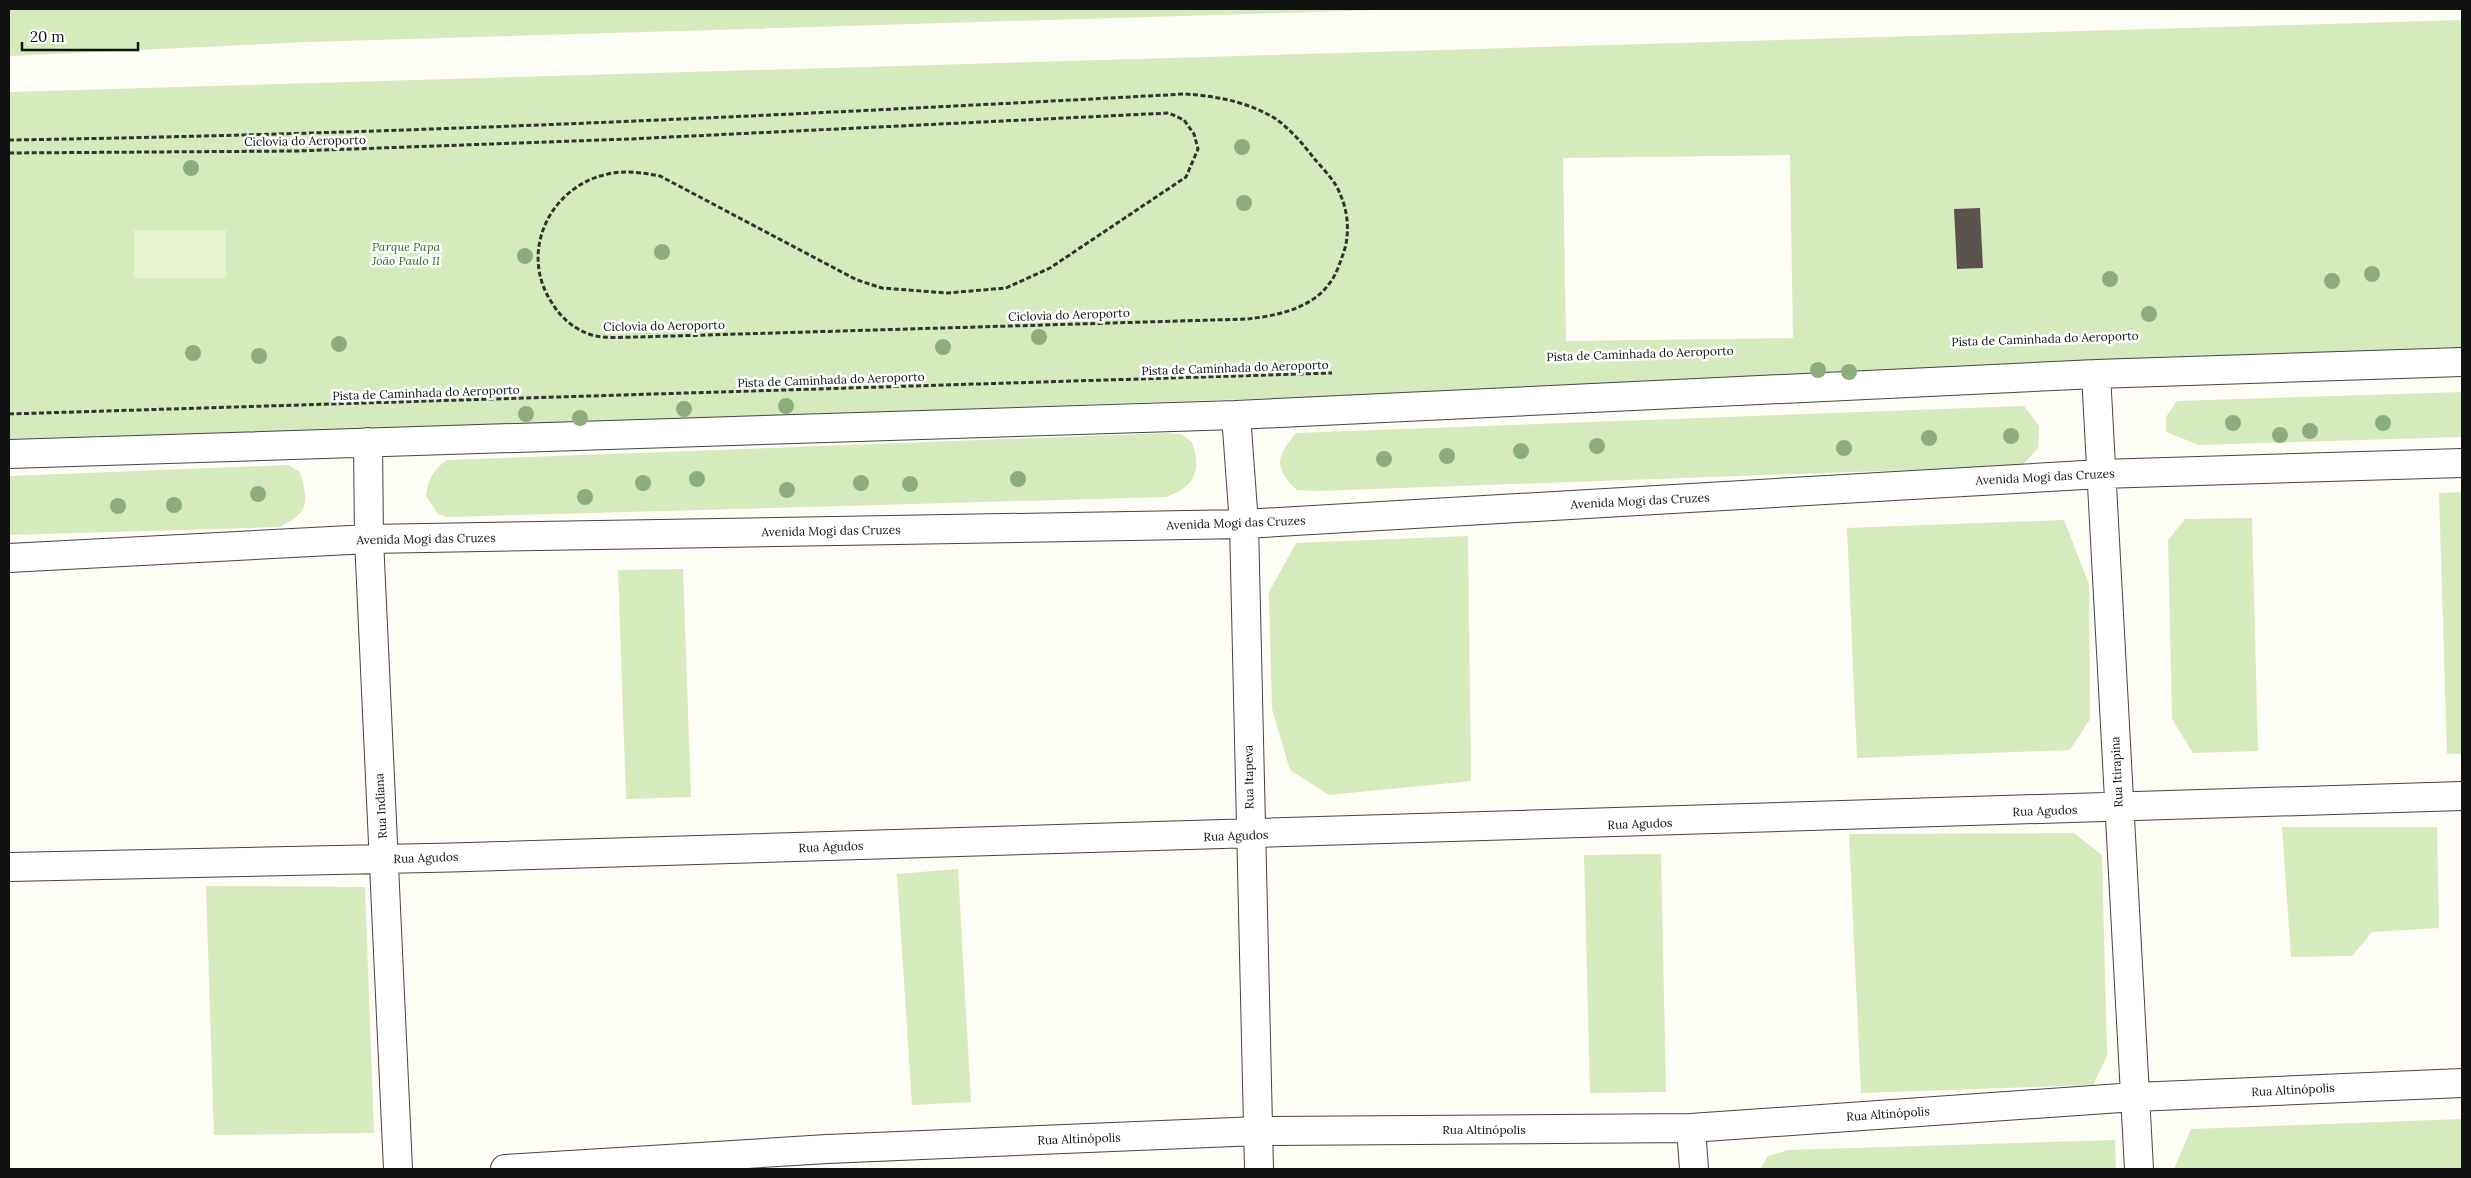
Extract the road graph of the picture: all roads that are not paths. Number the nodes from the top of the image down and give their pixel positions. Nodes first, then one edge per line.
1 (2462, 362) edge
2 (2096, 374) junction
3 (1236, 415) junction
4 (368, 442) junction
5 (9, 454) edge
6 (2462, 463) edge
7 (2101, 474) junction
8 (1244, 524) junction
9 (369, 539) junction
10 (9, 558) edge
11 (2462, 796) edge
12 (2119, 809) junction
13 (1250, 836) junction
14 (384, 859) junction
15 (9, 867) edge
16 (2462, 1083) edge
17 (2135, 1097) junction
18 (1691, 1128) junction
19 (1258, 1131) junction
20 (828, 1159) edge
21 (398, 1169) edge
22 (505, 1169) edge
23 (1259, 1169) edge
24 (1694, 1169) edge
25 (2139, 1169) edge

1 - 2 street
2 - 3 street
2 - 7 street, Rua Itirapina
3 - 4 street
3 - 8 street, Rua Itapeva
4 - 5 street
4 - 9 street, Rua Indiana
6 - 7 street, Avenida Mogi das Cruzes
7 - 8 street, Avenida Mogi das Cruzes
7 - 12 street, Rua Itirapina
8 - 9 street, Avenida Mogi das Cruzes
8 - 13 street, Rua Itapeva
9 - 10 street, Avenida Mogi das Cruzes
9 - 14 street, Rua Indiana
11 - 12 street, Rua Agudos
12 - 13 street, Rua Agudos
12 - 17 street, Rua Itirapina
13 - 14 street, Rua Agudos
13 - 19 street, Rua Itapeva
14 - 15 street, Rua Agudos
14 - 21 street, Rua Indiana
16 - 17 street, Rua Altinópolis
17 - 18 street, Rua Altinópolis
17 - 25 street, Rua Itirapina
18 - 19 street, Rua Altinópolis
18 - 24 street
19 - 20 street, Rua Altinópolis
19 - 23 street, Rua Itapeva
20 - 22 street, Rua Altinópolis

